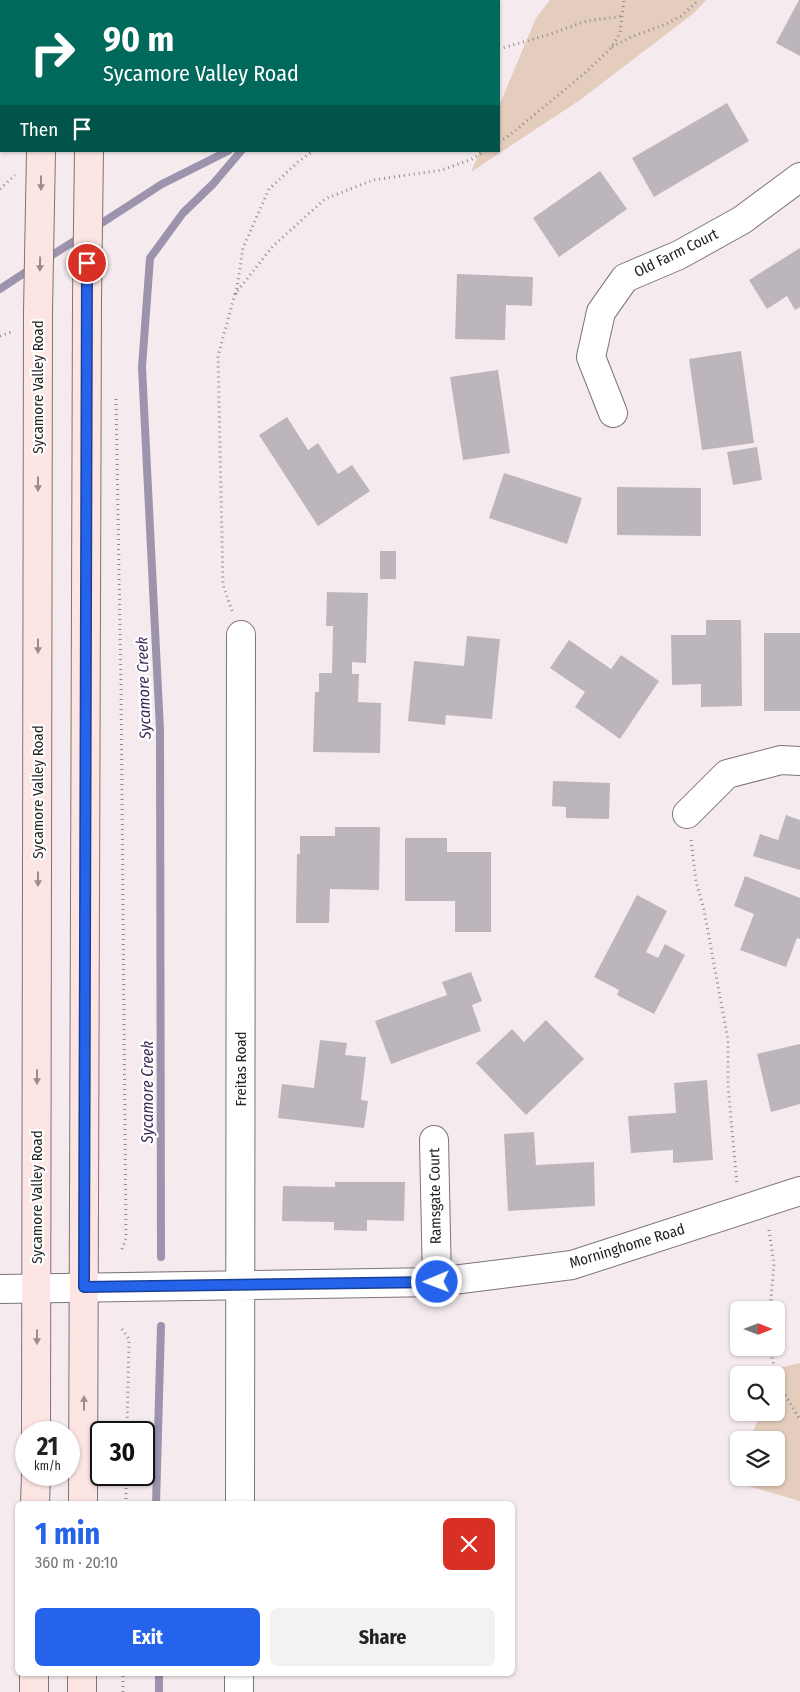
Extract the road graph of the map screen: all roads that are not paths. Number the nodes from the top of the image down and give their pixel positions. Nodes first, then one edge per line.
1 (41, 152) edge
2 (89, 152) edge
3 (800, 177) edge
4 (613, 413) dead end
5 (241, 635) road end
6 (800, 761) edge
7 (687, 814) road end
8 (434, 1140) dead end
9 (800, 1191) edge
10 (437, 1282) junction
11 (240, 1285) junction
12 (84, 1287) junction
13 (37, 1288) junction
14 (0, 1289) edge
15 (36, 1421) edge
16 (36, 1486) edge
17 (35, 1501) edge
18 (83, 1501) edge
19 (240, 1501) edge
20 (34, 1676) edge
21 (82, 1676) edge
22 (239, 1676) edge
23 (34, 1692) edge
24 (82, 1692) edge
25 (239, 1692) edge

1 -> 13 main road, Sycamore Valley Road
2 - 12 main road
3 - 4 street, Old Farm Court
5 - 11 street, Freitas Road
6 - 7 street
8 - 10 street, Ramsgate Court
9 - 10 street, Morninghome Road
10 - 11 street, Morninghome Road
11 - 12 street, Morninghome Road
11 - 19 street, Freitas Road
12 - 13 street, Morninghome Road
18 -> 12 main road
13 - 14 street, Morninghome Road
13 -> 15 main road, Sycamore Valley Road
16 - 17 main road
20 - 23 main road
21 - 24 main road
22 - 25 street

